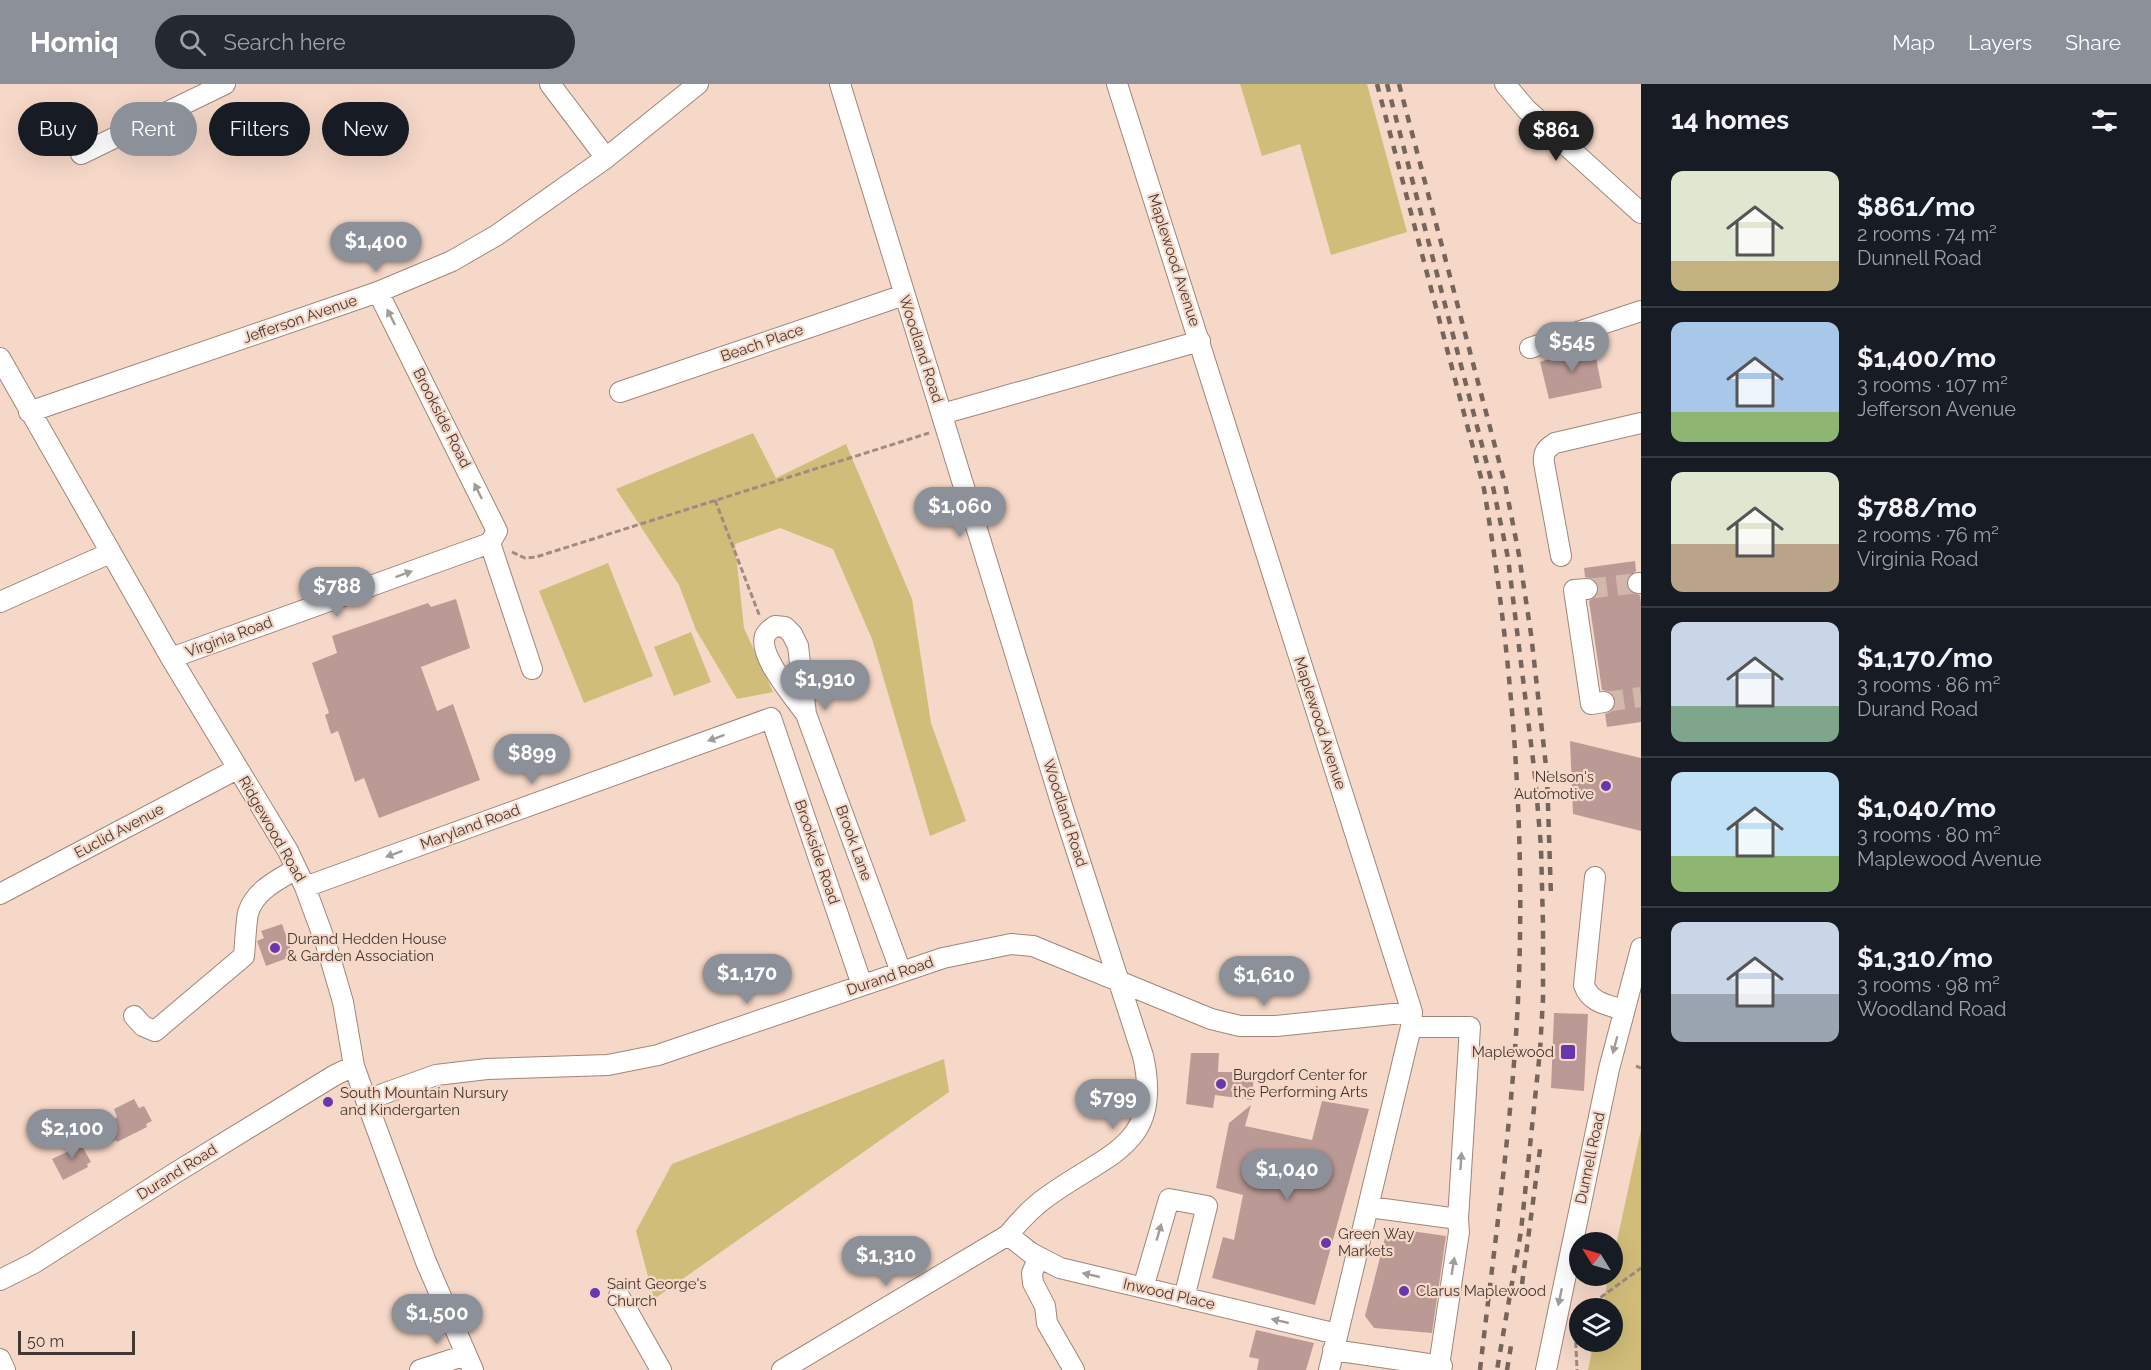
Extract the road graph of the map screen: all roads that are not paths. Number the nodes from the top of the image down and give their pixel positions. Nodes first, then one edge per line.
1 (225, 84) edge
2 (550, 84) edge
3 (698, 84) edge
4 (840, 84) edge
5 (1117, 84) edge
6 (1505, 84) edge
7 (98, 146) edge
8 (606, 158) junction
9 (1641, 213) edge
10 (378, 292) junction
11 (904, 296) junction
12 (1641, 311) edge
13 (1200, 341) junction
14 (1530, 348) dead end
15 (0, 358) edge
16 (620, 392) dead end
17 (29, 412) junction
18 (938, 422) junction
19 (1641, 423) edge
20 (490, 543) junction
21 (110, 552) junction
22 (1561, 556) dead end
23 (1587, 589) dead end
24 (0, 602) edge
25 (171, 658) junction
26 (532, 669) dead end
27 (1604, 702) dead end
28 (806, 714) junction
29 (771, 718) joint
30 (237, 769) junction
31 (1595, 877) dead end
32 (301, 878) junction
33 (0, 894) edge
34 (1641, 948) edge
35 (901, 972) junction
36 (1119, 980) junction
37 (862, 985) junction
38 (1624, 1010) junction
39 (134, 1016) dead end
40 (1412, 1020) junction
41 (354, 1066) junction
42 (366, 1100) junction
43 (1369, 1207) junction
44 (1458, 1219) junction
45 (1008, 1236) junction
46 (1040, 1257) junction
47 (0, 1280) edge
48 (1143, 1288) junction
49 (619, 1296) dead end
50 (1184, 1298) junction
51 (1335, 1342) junction
52 (0, 1359) edge
53 (469, 1362) edge
54 (1440, 1368) edge
55 (5, 1370) edge
56 (420, 1370) edge
57 (661, 1370) edge
58 (782, 1370) edge
59 (1074, 1370) edge
60 (1329, 1370) edge
61 (1546, 1370) edge

1 - 7 street
2 - 8 street
3 - 8 street, Jefferson Avenue
4 - 11 street, Woodland Road
5 - 13 street, Maplewood Avenue
6 - 9 street
8 - 10 street, Jefferson Avenue
10 - 17 street, Jefferson Avenue
20 -> 10 street, Brookside Road
11 - 16 street, Beach Place
11 - 18 street, Woodland Road
12 - 14 street
13 - 18 street
13 - 40 street, Maplewood Avenue
15 - 17 street, Ridgewood Road
17 - 21 street, Ridgewood Road
18 - 36 street, Woodland Road
19 - 22 street
25 -> 20 street, Virginia Road
20 - 26 street
21 - 24 street
21 - 25 street, Ridgewood Road
23 - 27 street
25 - 30 street, Ridgewood Road
28 - 28 street, Brook Lane
28 - 35 street, Brook Lane
29 -> 32 street, Maryland Road
29 - 37 street, Brookside Road
30 - 32 street, Ridgewood Road
30 - 33 street, Euclid Avenue
31 - 38 street
32 - 39 street, Maryland Road
32 - 41 street, Ridgewood Road
34 - 38 street, Dunnell Road
35 - 36 street, Durand Road
35 - 37 street, Durand Road
36 - 40 street, Durand Road
36 - 45 street, Woodland Road
37 - 42 street, Durand Road
38 -> 61 street, Dunnell Road
40 - 43 street
44 -> 40 street, Durand Road
41 - 42 street, Ridgewood Road
41 - 47 street, Durand Road
42 - 53 street, Ridgewood Road
43 - 44 street
43 - 51 street
54 -> 44 street
45 - 46 street, Inwood Place
45 - 58 street, Woodland Road
48 -> 46 street, Inwood Place
46 - 59 street
48 - 50 street, Inwood Place
48 -> 50 street
49 - 57 street
51 -> 50 street, Inwood Place
51 - 54 street, Inwood Place
51 - 60 street
52 - 55 street
53 - 56 street

